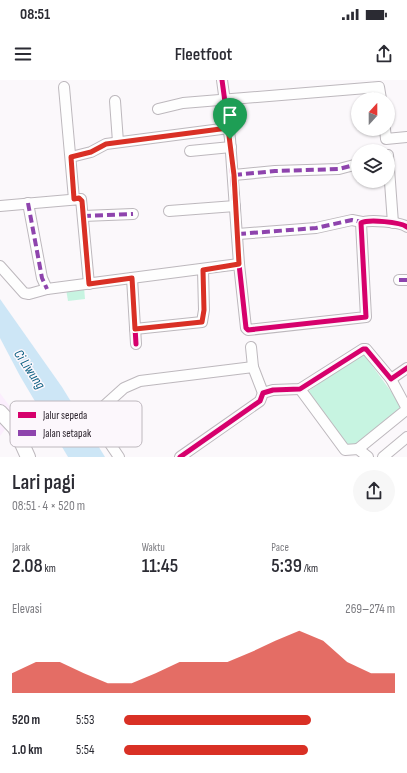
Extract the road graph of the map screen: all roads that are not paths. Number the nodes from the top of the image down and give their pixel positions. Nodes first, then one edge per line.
1 (222, 80) edge
2 (64, 82) edge
3 (379, 83) edge
4 (348, 84) edge
5 (115, 100) dead end
6 (224, 100) junction
7 (158, 108) dead end
8 (228, 128) junction
9 (395, 135) edge
10 (407, 137) edge
11 (118, 142) junction
12 (231, 147) junction
13 (190, 151) dead end
14 (71, 157) junction
15 (351, 165) edge
16 (234, 175) junction
17 (390, 188) edge
18 (74, 199) junction
19 (28, 203) junction
20 (0, 206) edge
21 (235, 206) junction
22 (169, 211) dead end
23 (133, 214) dead end
24 (83, 216) junction
25 (362, 222) junction
26 (393, 223) junction
27 (407, 227) edge
28 (238, 234) junction
29 (239, 264) junction
30 (0, 266) edge
31 (203, 270) junction
32 (132, 278) junction
33 (89, 284) junction
34 (46, 289) junction
35 (135, 329) junction
36 (136, 344) dead end
37 (251, 347) dead end
38 (253, 367) junction
39 (407, 368) edge
40 (391, 379) junction
41 (300, 388) junction
42 (263, 393) junction
43 (110, 401) edge
44 (2, 418) edge
45 (10, 425) edge
46 (407, 438) edge
47 (23, 447) edge
48 (112, 447) edge
49 (358, 449) junction
50 (28, 457) edge
51 (119, 457) edge
52 (180, 457) edge
53 (368, 457) edge
54 (382, 457) edge

1 - 6 street
2 - 14 street
3 - 4 street
4 - 6 street
5 - 11 street
6 - 7 street
6 - 8 street
8 - 11 street
8 - 12 street
9 - 10 street
11 - 14 street
12 - 13 street
12 - 16 street
14 - 18 street
15 - 16 street
16 - 21 street
17 - 26 street
18 - 19 street
18 - 24 street
19 - 20 street
19 - 34 street
21 - 22 street
21 - 28 street
23 - 24 street
24 - 33 street
25 - 26 street
25 - 28 street
25 - 29 street
26 - 27 street
28 - 29 street
29 - 31 street
30 - 34 street
31 - 32 street
31 - 35 street
32 - 33 street
32 - 35 street
33 - 34 street
35 - 36 street
37 - 38 street
38 - 42 street
38 - 43 street
39 - 40 street
40 - 41 street
40 - 49 street
41 - 42 street
41 - 49 street
42 - 52 street
44 - 45 street
46 - 54 street
47 - 50 street
48 - 51 street
49 - 53 street

